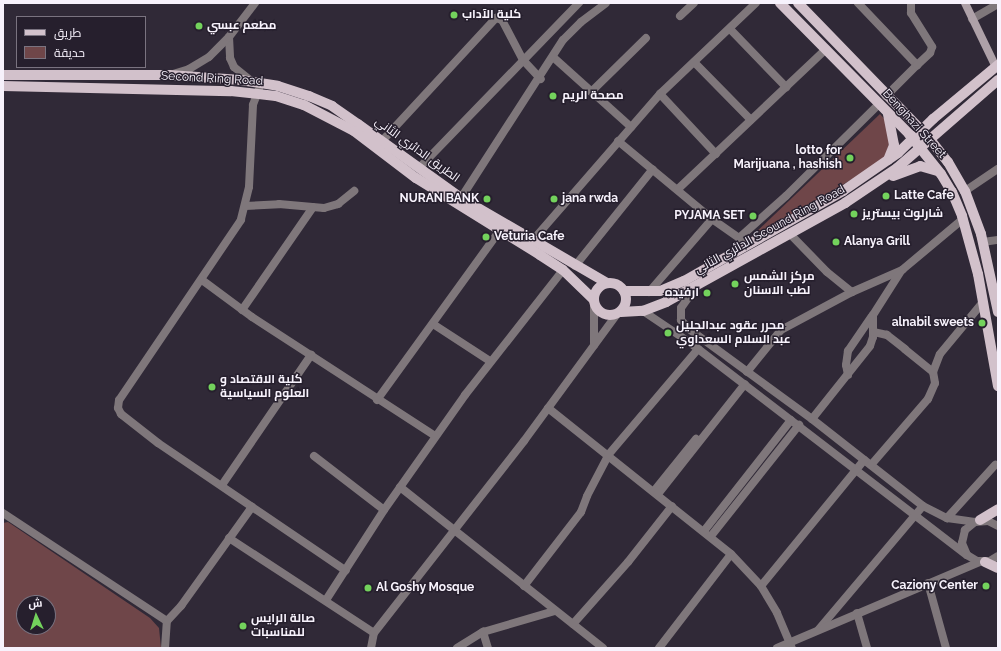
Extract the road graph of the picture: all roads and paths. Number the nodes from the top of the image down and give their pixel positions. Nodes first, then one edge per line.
1 (255, 3) edge
2 (579, 3) edge
3 (606, 3) edge
4 (694, 3) edge
5 (756, 3) edge
6 (780, 3) edge
7 (858, 3) edge
8 (911, 3) edge
9 (965, 3) edge
10 (998, 4) edge
11 (804, 5) edge
12 (571, 12) junction
13 (680, 16) dead end
14 (972, 19) junction
15 (581, 22) junction
16 (730, 29) junction
17 (228, 37) junction
18 (646, 38) dead end
19 (826, 49) junction
20 (553, 58) junction
21 (523, 60) junction
22 (694, 62) junction
23 (917, 65) junction
24 (997, 66) edge
25 (3, 75) edge
26 (168, 75) junction
27 (135, 77) junction
28 (541, 79) junction
29 (998, 80) edge
30 (251, 81) junction
31 (263, 83) junction
32 (3, 86) edge
33 (786, 87) junction
34 (135, 88) junction
35 (591, 92) junction
36 (256, 93) junction
37 (660, 94) junction
38 (883, 100) junction
39 (887, 112) junction
40 (751, 120) junction
41 (631, 127) junction
42 (925, 134) junction
43 (913, 138) junction
44 (382, 141) junction
45 (618, 141) junction
46 (920, 147) junction
47 (716, 154) junction
48 (884, 165) junction
49 (419, 168) junction
50 (653, 169) junction
51 (998, 169) edge
52 (941, 174) junction
53 (878, 182) junction
54 (678, 189) junction
55 (965, 191) junction
56 (354, 192) dead end
57 (461, 198) junction
58 (245, 206) junction
59 (313, 207) junction
60 (712, 219) junction
61 (963, 219) junction
62 (500, 230) junction
63 (790, 234) junction
64 (533, 240) junction
65 (998, 240) edge
66 (743, 241) junction
67 (983, 242) junction
68 (754, 254) junction
69 (575, 266) junction
70 (563, 270) junction
71 (902, 270) junction
72 (202, 280) junction
73 (607, 283) junction
74 (696, 286) junction
75 (624, 291) junction
76 (649, 292) junction
77 (852, 292) junction
78 (593, 302) junction
79 (983, 302) junction
80 (242, 310) junction
81 (643, 311) junction
82 (998, 312) edge
83 (619, 313) junction
84 (873, 315) junction
85 (433, 324) junction
86 (874, 332) junction
87 (594, 345) junction
88 (698, 348) junction
89 (311, 355) junction
90 (490, 361) junction
91 (747, 372) junction
92 (933, 372) junction
93 (848, 375) junction
94 (743, 383) junction
95 (998, 386) edge
96 (377, 400) junction
97 (548, 408) junction
98 (812, 419) junction
99 (791, 420) junction
100 (799, 425) junction
101 (435, 436) junction
102 (609, 454) junction
103 (314, 456) dead end
104 (864, 460) junction
105 (871, 465) junction
106 (995, 465) dead end
107 (855, 470) junction
108 (222, 485) junction
109 (400, 487) junction
110 (656, 493) junction
111 (672, 506) junction
112 (922, 506) junction
113 (252, 507) junction
114 (998, 509) edge
115 (384, 510) junction
116 (3, 513) edge
117 (915, 515) junction
118 (947, 518) junction
119 (998, 520) edge
120 (981, 521) junction
121 (998, 526) edge
122 (452, 530) junction
123 (704, 531) junction
124 (711, 536) junction
125 (230, 538) junction
126 (731, 554) junction
127 (967, 554) junction
128 (992, 561) edge
129 (346, 571) junction
130 (928, 583) junction
131 (524, 586) junction
132 (761, 586) junction
133 (326, 600) junction
134 (555, 611) junction
135 (857, 614) junction
136 (167, 621) junction
137 (573, 624) junction
138 (483, 632) junction
139 (817, 632) junction
140 (374, 633) junction
141 (792, 645) edge
142 (165, 648) edge
143 (371, 648) edge
144 (457, 648) edge
145 (488, 648) edge
146 (602, 648) edge
147 (659, 648) edge
148 (777, 648) edge
149 (867, 648) edge
150 (946, 648) edge

1 - 17 street
2 - 12 street
3 - 15 street
4 - 13 street
5 - 16 street
6 - 19 main road, Benghazi Street
7 - 23 street
8 - 23 street
9 - 14 main road
10 - 14 street
11 - 38 main road, Benghazi Street
12 - 15 street
12 - 21 street
14 - 24 main road
15 - 20 street
16 - 22 street
16 - 33 street
17 - 26 street
17 - 30 street
18 - 35 street
19 - 33 street
19 - 38 main road, Benghazi Street
20 - 28 street
20 - 35 street
21 - 28 street
21 - 44 street
21 - 49 street
22 - 37 street
22 - 40 street
23 - 38 street
24 - 42 main road
25 - 27 main road
26 - 27 main road
26 - 30 main road, الطريق الدائري الثاني
27 - 34 main road
28 - 57 street
29 - 42 main road
30 - 31 main road, الطريق الدائري الثاني
31 - 36 street
31 - 44 main road, الطريق الدائري الثاني
32 - 34 main road, Second Ring Road
33 - 40 street
34 - 36 main road, Second Ring Road
35 - 41 street
36 - 58 street
36 - 62 main road, Second Ring Road
37 - 41 street
37 - 47 street
38 - 39 main road, Benghazi Street
38 - 42 main road, Benghazi Street
38 - 66 street
39 - 43 main road, Benghazi Street
39 - 48 main road
40 - 47 street
41 - 45 street
42 - 43 main road
42 - 46 main road, الدائري الثاني Scound Ring Road
42 - 55 main road, Benghazi Street
43 - 46 main road, Benghazi Street
43 - 48 main road, الدائري الثاني Scound Ring Road
44 - 49 main road, الطريق الدائري الثاني
45 - 50 street
45 - 64 street
46 - 52 main road, Benghazi Street
46 - 53 main road, الدائري الثاني Scound Ring Road
47 - 54 street
48 - 66 main road, الدائري الثاني Scound Ring Road
49 - 57 main road, الطريق الدائري الثاني
50 - 54 street
50 - 69 street
51 - 55 street
52 - 53 main road
52 - 61 main road, Benghazi Street
53 - 63 main road, الدائري الثاني Scound Ring Road
54 - 60 street
55 - 67 main road, Benghazi Street
56 - 59 street
57 - 64 main road, الطريق الدائري الثاني
58 - 59 street
58 - 72 street
59 - 80 street
60 - 66 street
60 - 76 street
61 - 71 street
61 - 79 main road, Benghazi Street
62 - 70 main road, Second Ring Road
62 - 85 street
63 - 68 main road, الدائري الثاني Scound Ring Road
63 - 77 street
64 - 69 main road, الطريق الدائري الثاني
65 - 67 street
66 - 68 street
66 - 76 main road, الدائري الثاني Scound Ring Road
67 - 82 main road, Benghazi Street
68 - 74 main road, الدائري الثاني Scound Ring Road
69 - 73 main road, الطريق الدائري الثاني
70 - 78 main road, Second Ring Road
70 - 90 street
71 - 77 street
71 - 84 street
72 - 80 street
72 - 108 street
73 - 75 main road
73 - 78 main road
74 - 81 main road, الدائري الثاني Scound Ring Road
74 - 91 street
75 - 76 main road, الدائري الثاني Scound Ring Road
75 - 83 main road
77 - 91 street
78 - 83 main road
78 - 87 street
79 - 92 street
79 - 95 main road, Benghazi Street
80 - 89 street
81 - 83 main road, الدائري الثاني Scound Ring Road
81 - 88 street
83 - 87 street
84 - 86 street
84 - 93 street
85 - 90 street
85 - 96 street
86 - 92 street
86 - 93 street
87 - 97 street
88 - 94 street
88 - 102 street
89 - 96 street
89 - 108 street
90 - 101 street
91 - 98 street
92 - 105 street
93 - 98 street
94 - 99 street
94 - 110 street
96 - 101 street
97 - 102 street
97 - 122 street
98 - 104 street
99 - 100 street
99 - 123 street
100 - 107 street
100 - 124 street
101 - 109 street
102 - 110 street
102 - 131 street
103 - 115 street
104 - 105 street
104 - 107 street
105 - 112 street
106 - 118 street
107 - 117 street
107 - 132 street
108 - 113 street
109 - 115 street
109 - 122 street
110 - 111 street
111 - 123 street
111 - 137 street
112 - 117 street
112 - 118 street
113 - 125 street
113 - 129 street
114 - 120 main road
115 - 129 street
116 - 136 street
117 - 127 street
117 - 139 street
118 - 120 street
119 - 120 street
120 - 121 street
120 - 127 street
122 - 131 street
122 - 140 street
123 - 124 street
124 - 126 street
125 - 133 street
125 - 136 street
126 - 132 street
126 - 147 street
127 - 128 street
128 - 130 street
129 - 133 street
130 - 135 street
130 - 150 street
131 - 134 street
132 - 141 street
133 - 140 street
134 - 137 street
134 - 138 street
135 - 139 street
135 - 149 street
136 - 142 street
137 - 146 street
138 - 144 street
138 - 145 street
139 - 141 street
140 - 143 street
141 - 148 street

